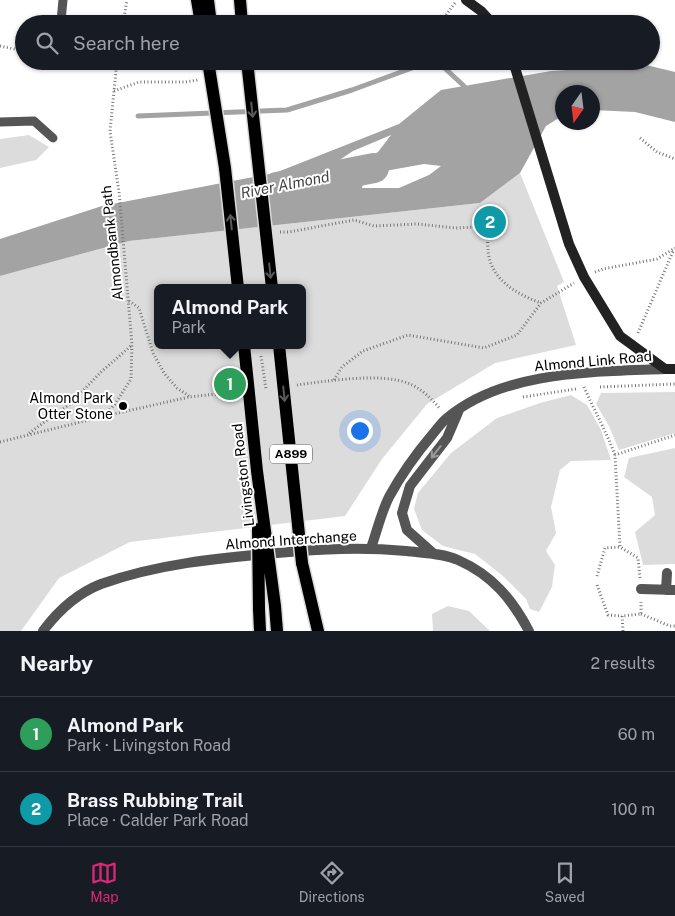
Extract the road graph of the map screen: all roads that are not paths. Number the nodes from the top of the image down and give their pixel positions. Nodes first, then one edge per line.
1 (63, 0) edge
2 (197, 0) edge
3 (208, 0) edge
4 (240, 0) edge
5 (466, 0) edge
6 (62, 15) edge
7 (200, 15) edge
8 (210, 15) edge
9 (241, 15) edge
10 (485, 15) edge
11 (210, 70) edge
12 (215, 70) edge
13 (248, 70) edge
14 (516, 70) edge
15 (0, 122) edge
16 (53, 138) dead end
17 (226, 168) junction
18 (238, 284) edge
19 (272, 284) edge
20 (244, 349) edge
21 (279, 349) edge
22 (670, 369) edge
23 (459, 409) junction
24 (257, 471) junction
25 (371, 548) junction
26 (434, 554) junction
27 (667, 574) dead end
28 (641, 589) road end
29 (670, 590) edge
30 (309, 604) junction
31 (43, 631) edge
32 (260, 631) edge
33 (278, 631) edge
34 (309, 631) edge
35 (318, 631) edge
36 (529, 631) edge

1 - 6 lane
2 - 7 main road
3 - 8 main road
4 - 9 main road
5 - 10 main road
11 - 17 main road, bridge
12 - 17 main road, bridge
13 -> 19 main road, bridge
14 - 22 main road
15 - 16 lane
18 -> 17 main road
20 - 24 main road, Livingston Road / A899, bridge
21 -> 30 main road, A899, bridge
22 - 23 street, Almond Link Road
23 - 25 street, Almond Link Road
23 -> 26 street
24 - 32 main road, bridge
24 - 33 main road, Livingston Road / A899, bridge
25 - 26 street, Almond Interchange
25 - 31 street, Almond Interchange
26 - 36 street, Almond Interchange
27 - 29 street
28 - 29 street
30 - 34 main road, A899
30 - 35 main road

